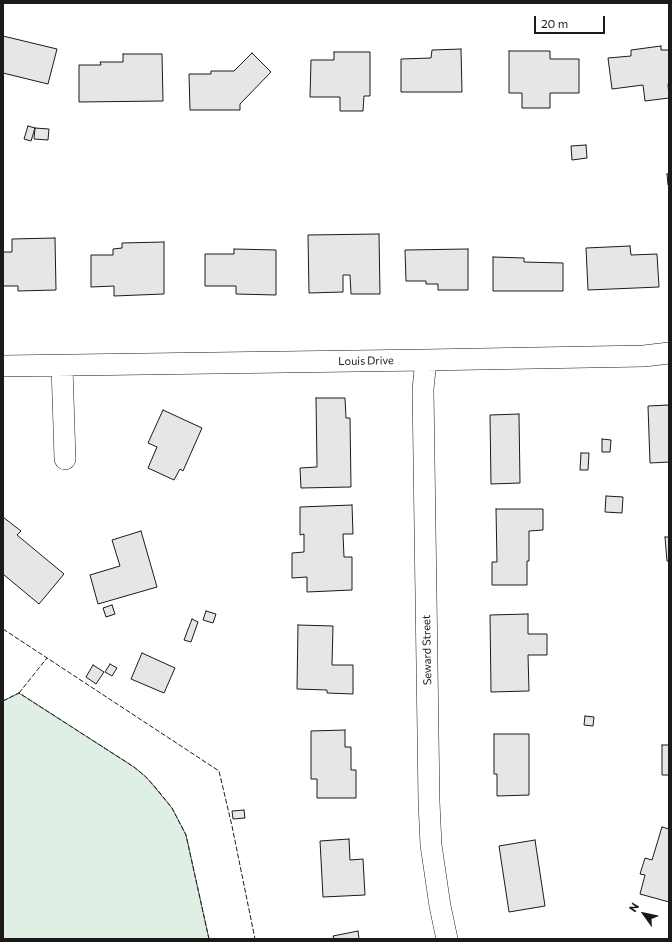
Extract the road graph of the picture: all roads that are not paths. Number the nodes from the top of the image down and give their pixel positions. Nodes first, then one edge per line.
1 (669, 353) edge
2 (426, 360) junction
3 (3, 366) edge
4 (62, 366) junction
5 (65, 459) dead end
6 (447, 939) edge

1 - 2 street, Louis Drive
2 - 4 street, Louis Drive
2 - 6 street, Seward Street
3 - 4 street, Louis Drive
4 - 5 street

